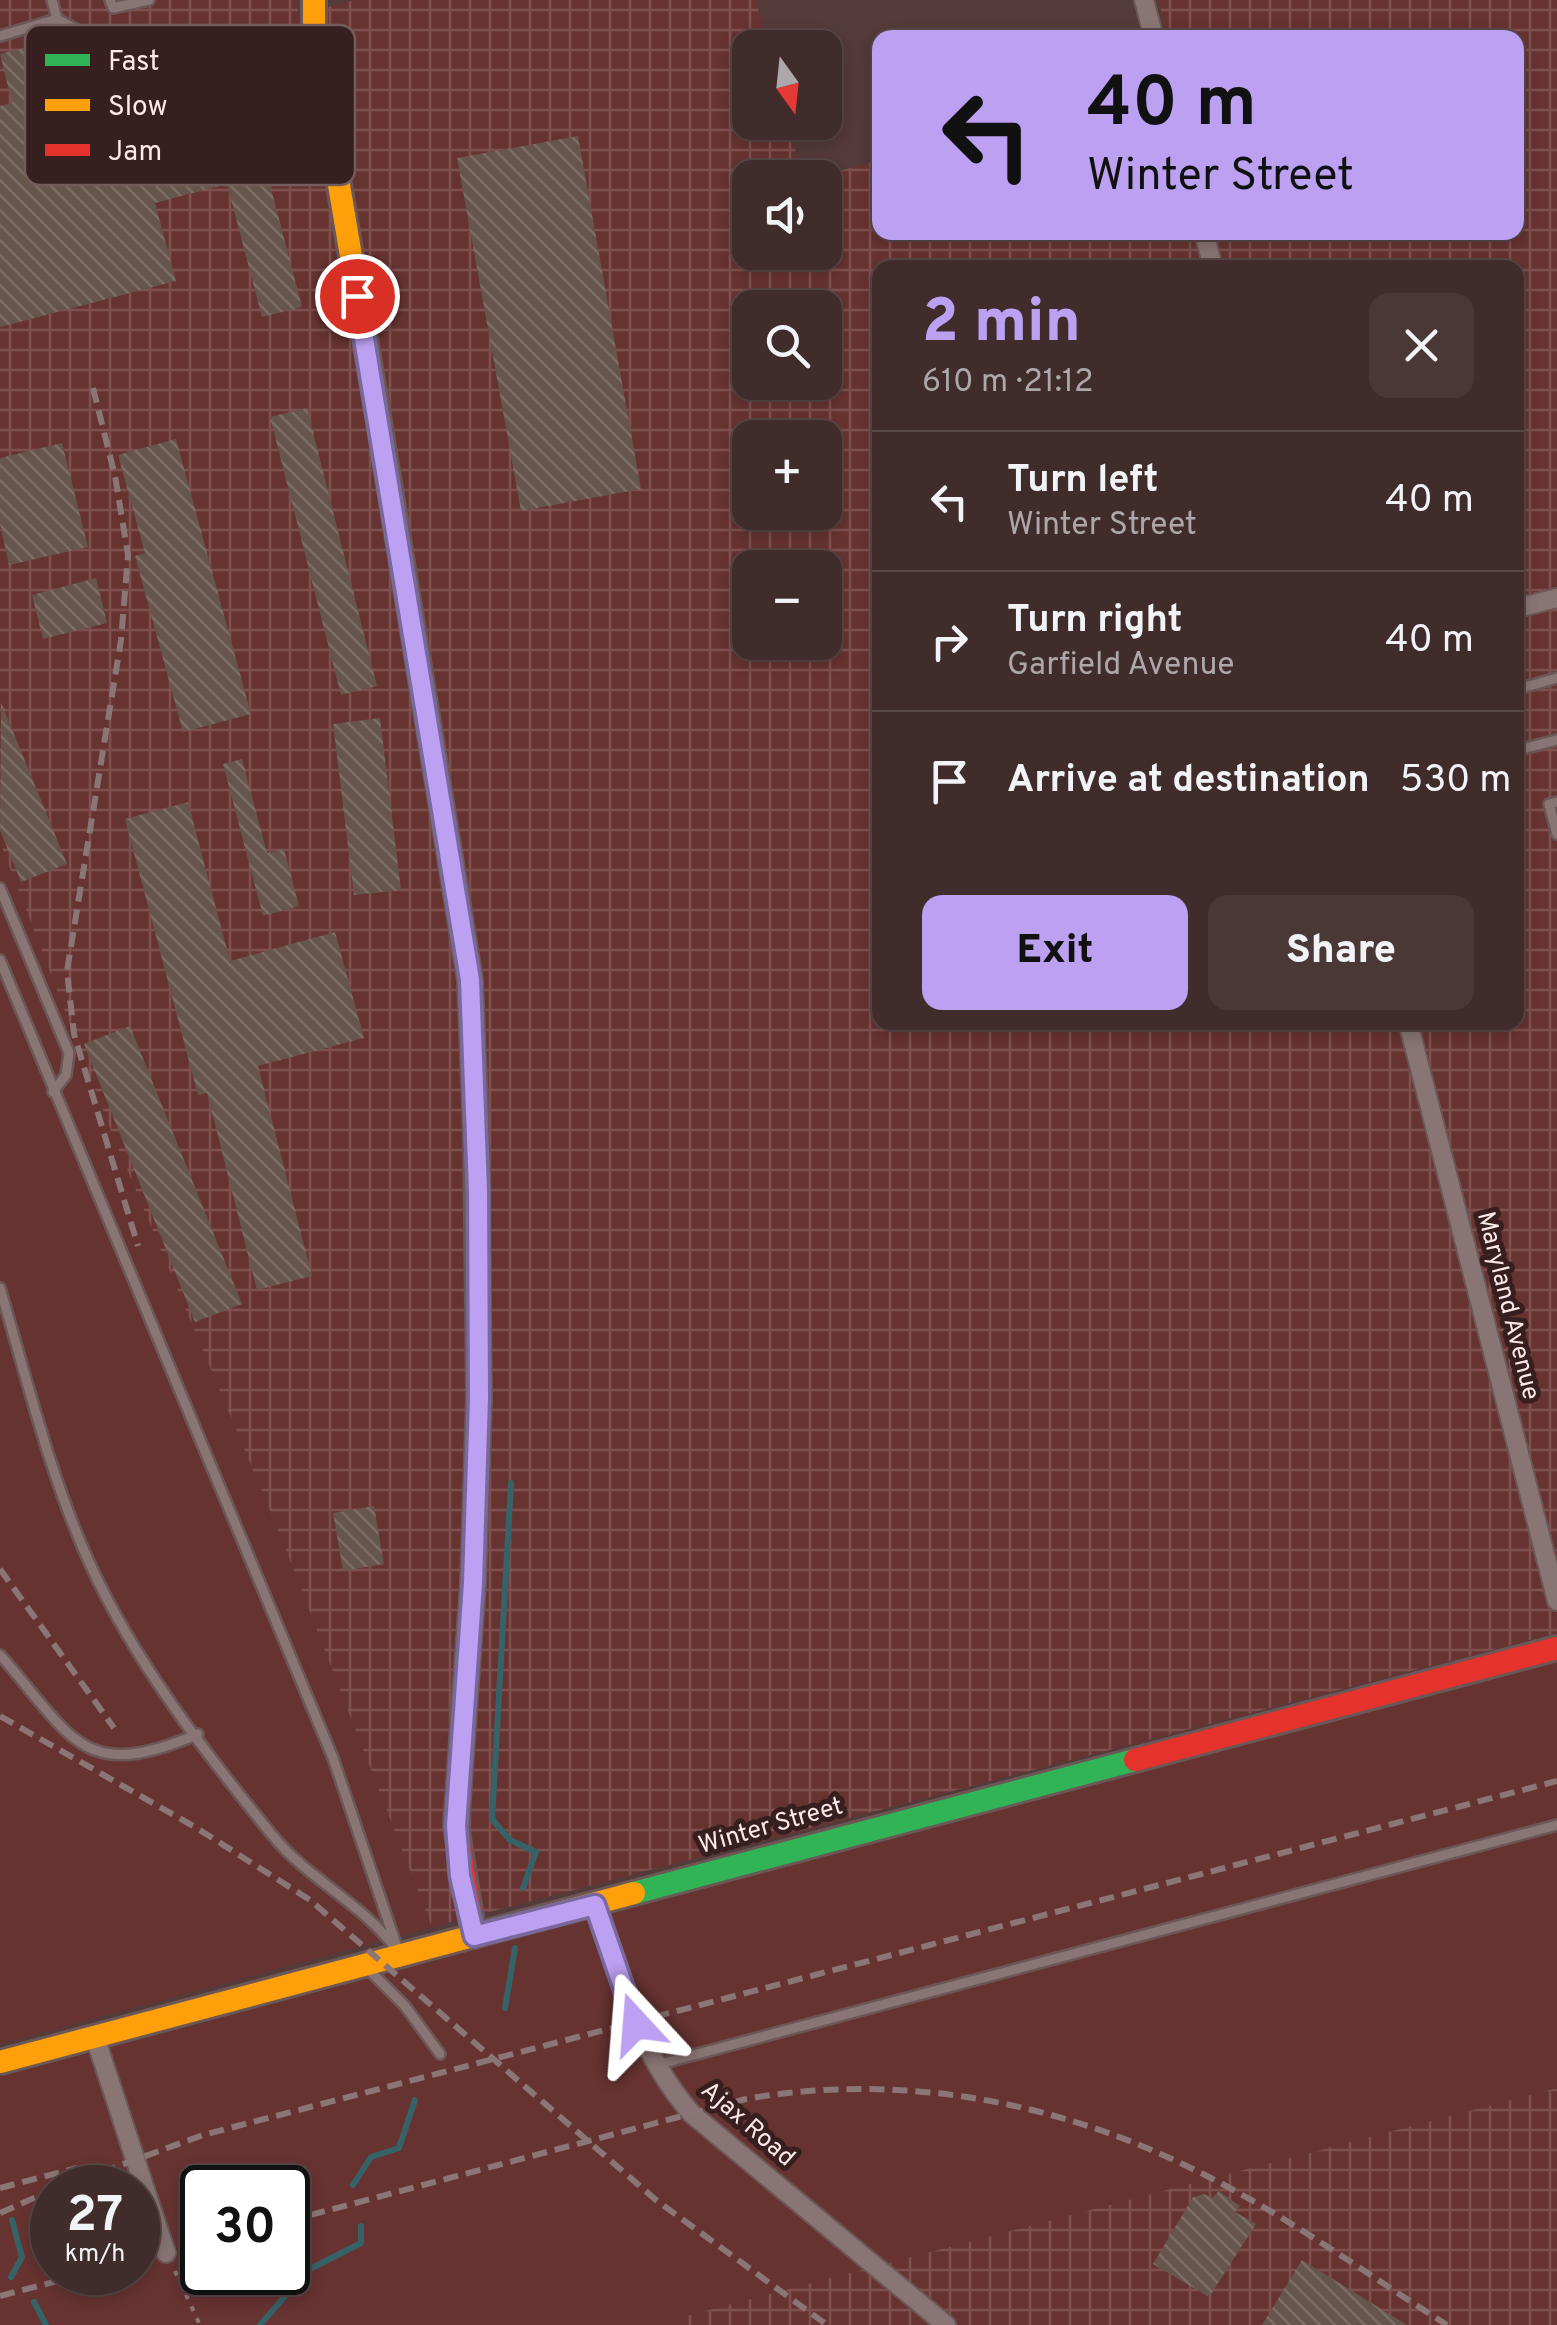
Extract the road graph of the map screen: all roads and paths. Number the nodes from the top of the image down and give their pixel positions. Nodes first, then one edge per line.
1 (52, 0) edge
2 (110, 0) edge
3 (149, 0) edge
4 (1144, 0) edge
5 (57, 20) junction
6 (39, 25) edge
7 (66, 25) edge
8 (25, 29) edge
9 (1152, 30) edge
10 (0, 36) edge
11 (338, 185) edge
12 (1557, 598) edge
13 (1524, 606) edge
14 (1557, 678) edge
15 (1524, 687) edge
16 (1557, 740) edge
17 (1524, 748) edge
18 (1557, 802) edge
19 (1557, 834) edge
20 (0, 888) edge
21 (0, 960) edge
22 (1410, 1030) edge
23 (53, 1092) junction
24 (0, 1288) edge
25 (1557, 1602) edge
26 (1557, 1648) edge
27 (0, 1654) edge
28 (198, 1734) junction
29 (1557, 1825) edge
30 (595, 1905) junction
31 (474, 1936) junction
32 (400, 1956) junction
33 (364, 1965) junction
34 (95, 2037) junction
35 (440, 2054) dead end
36 (0, 2062) edge
37 (654, 2066) junction
38 (166, 2253) joint
39 (200, 2325) edge
40 (946, 2325) edge

1 - 5 lane
2 - 3 lane
4 - 9 street
5 - 6 lane
5 - 7 lane
8 - 10 lane
11 - 31 street
12 - 13 street
14 - 15 lane
16 - 17 lane
18 - 19 lane
20 - 23 lane
21 - 23 lane
22 - 25 street, Maryland Avenue
23 - 32 lane
24 - 28 lane
26 - 30 street, Winter Street
27 - 28 lane
28 - 32 lane
29 - 37 lane
30 - 31 street, Winter Street
30 - 37 street, Ajax Road
31 - 32 street, Winter Street
32 - 33 street, Winter Street
33 - 34 street, Winter Street
33 - 35 lane
34 - 36 street, Winter Street
34 - 38 street
37 - 40 street, Ajax Road
38 - 39 path

